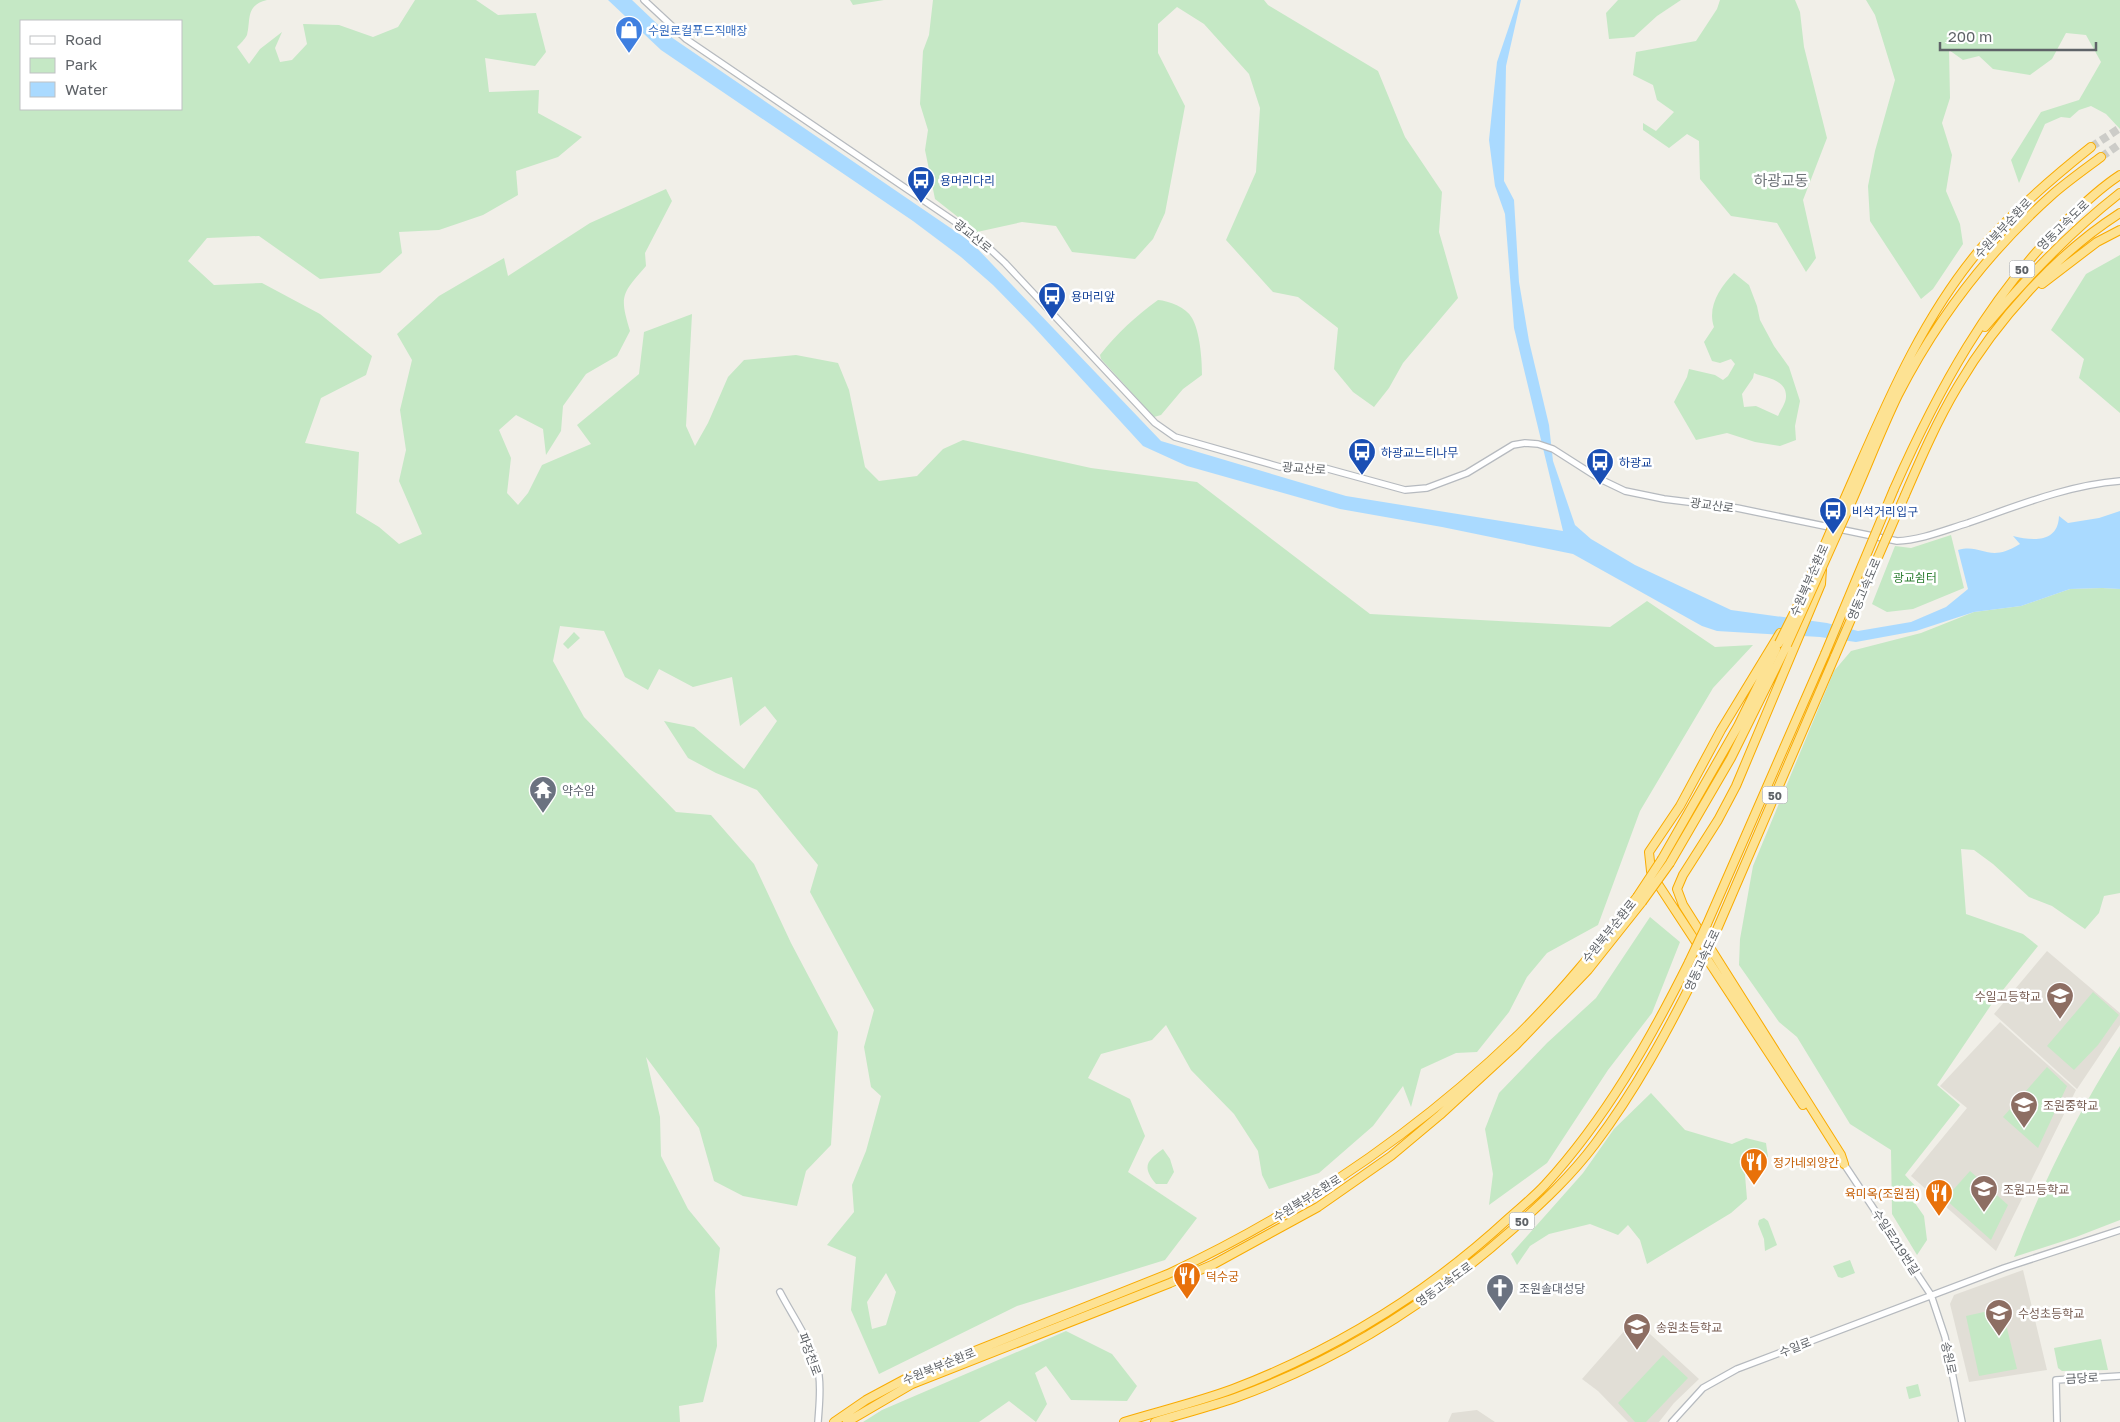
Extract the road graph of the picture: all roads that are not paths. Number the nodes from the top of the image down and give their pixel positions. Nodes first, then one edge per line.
1 (644, 0) edge
2 (2091, 147) tunnel mouth
3 (2101, 157) tunnel mouth
4 (2120, 175) edge
5 (2120, 193) edge
6 (2120, 213) edge
7 (2120, 230) edge
8 (2026, 296) junction
9 (1947, 381) junction
10 (2120, 481) edge
11 (1848, 502) junction
12 (1784, 644) junction
13 (1640, 900) junction
14 (1844, 1164) junction
15 (2120, 1230) edge
16 (780, 1292) dead end
17 (1931, 1295) junction
18 (2120, 1376) edge
19 (909, 1381) junction
20 (818, 1422) edge
21 (834, 1422) edge
22 (847, 1422) edge
23 (1124, 1422) edge
24 (1155, 1422) edge
25 (1672, 1422) edge
26 (1962, 1422) edge
27 (2057, 1422) edge

1 - 10 street, 광교산로
2 - 11 highway, 수원북부순환로
3 - 11 highway, 수원북부순환로
4 - 9 highway, 영동고속도로 / 50
5 - 9 highway, 영동고속도로 / 50
6 - 8 highway, 영동고속도로 / 50
7 - 8 highway, 영동고속도로 / 50
8 - 24 highway, 영동고속도로 / 50, bridge
9 - 23 highway, 영동고속도로 / 50, bridge
11 - 12 highway, 수원북부순환로, bridge
11 - 12 highway, 수원북부순환로, bridge
12 - 13 highway, 수원북부순환로, bridge
12 - 13 highway, 수원북부순환로, bridge
12 - 14 highway
12 - 14 highway
13 - 19 highway, 수원북부순환로
13 - 19 highway, 수원북부순환로
14 - 17 street, 수일로219번길
15 - 17 street, 수일로
16 - 20 street, 파장천로
17 - 25 street, 수일로
17 - 26 street, 송원로
18 - 27 street, 금당로
19 - 21 highway, 수원북부순환로
19 - 22 highway, 수원북부순환로

